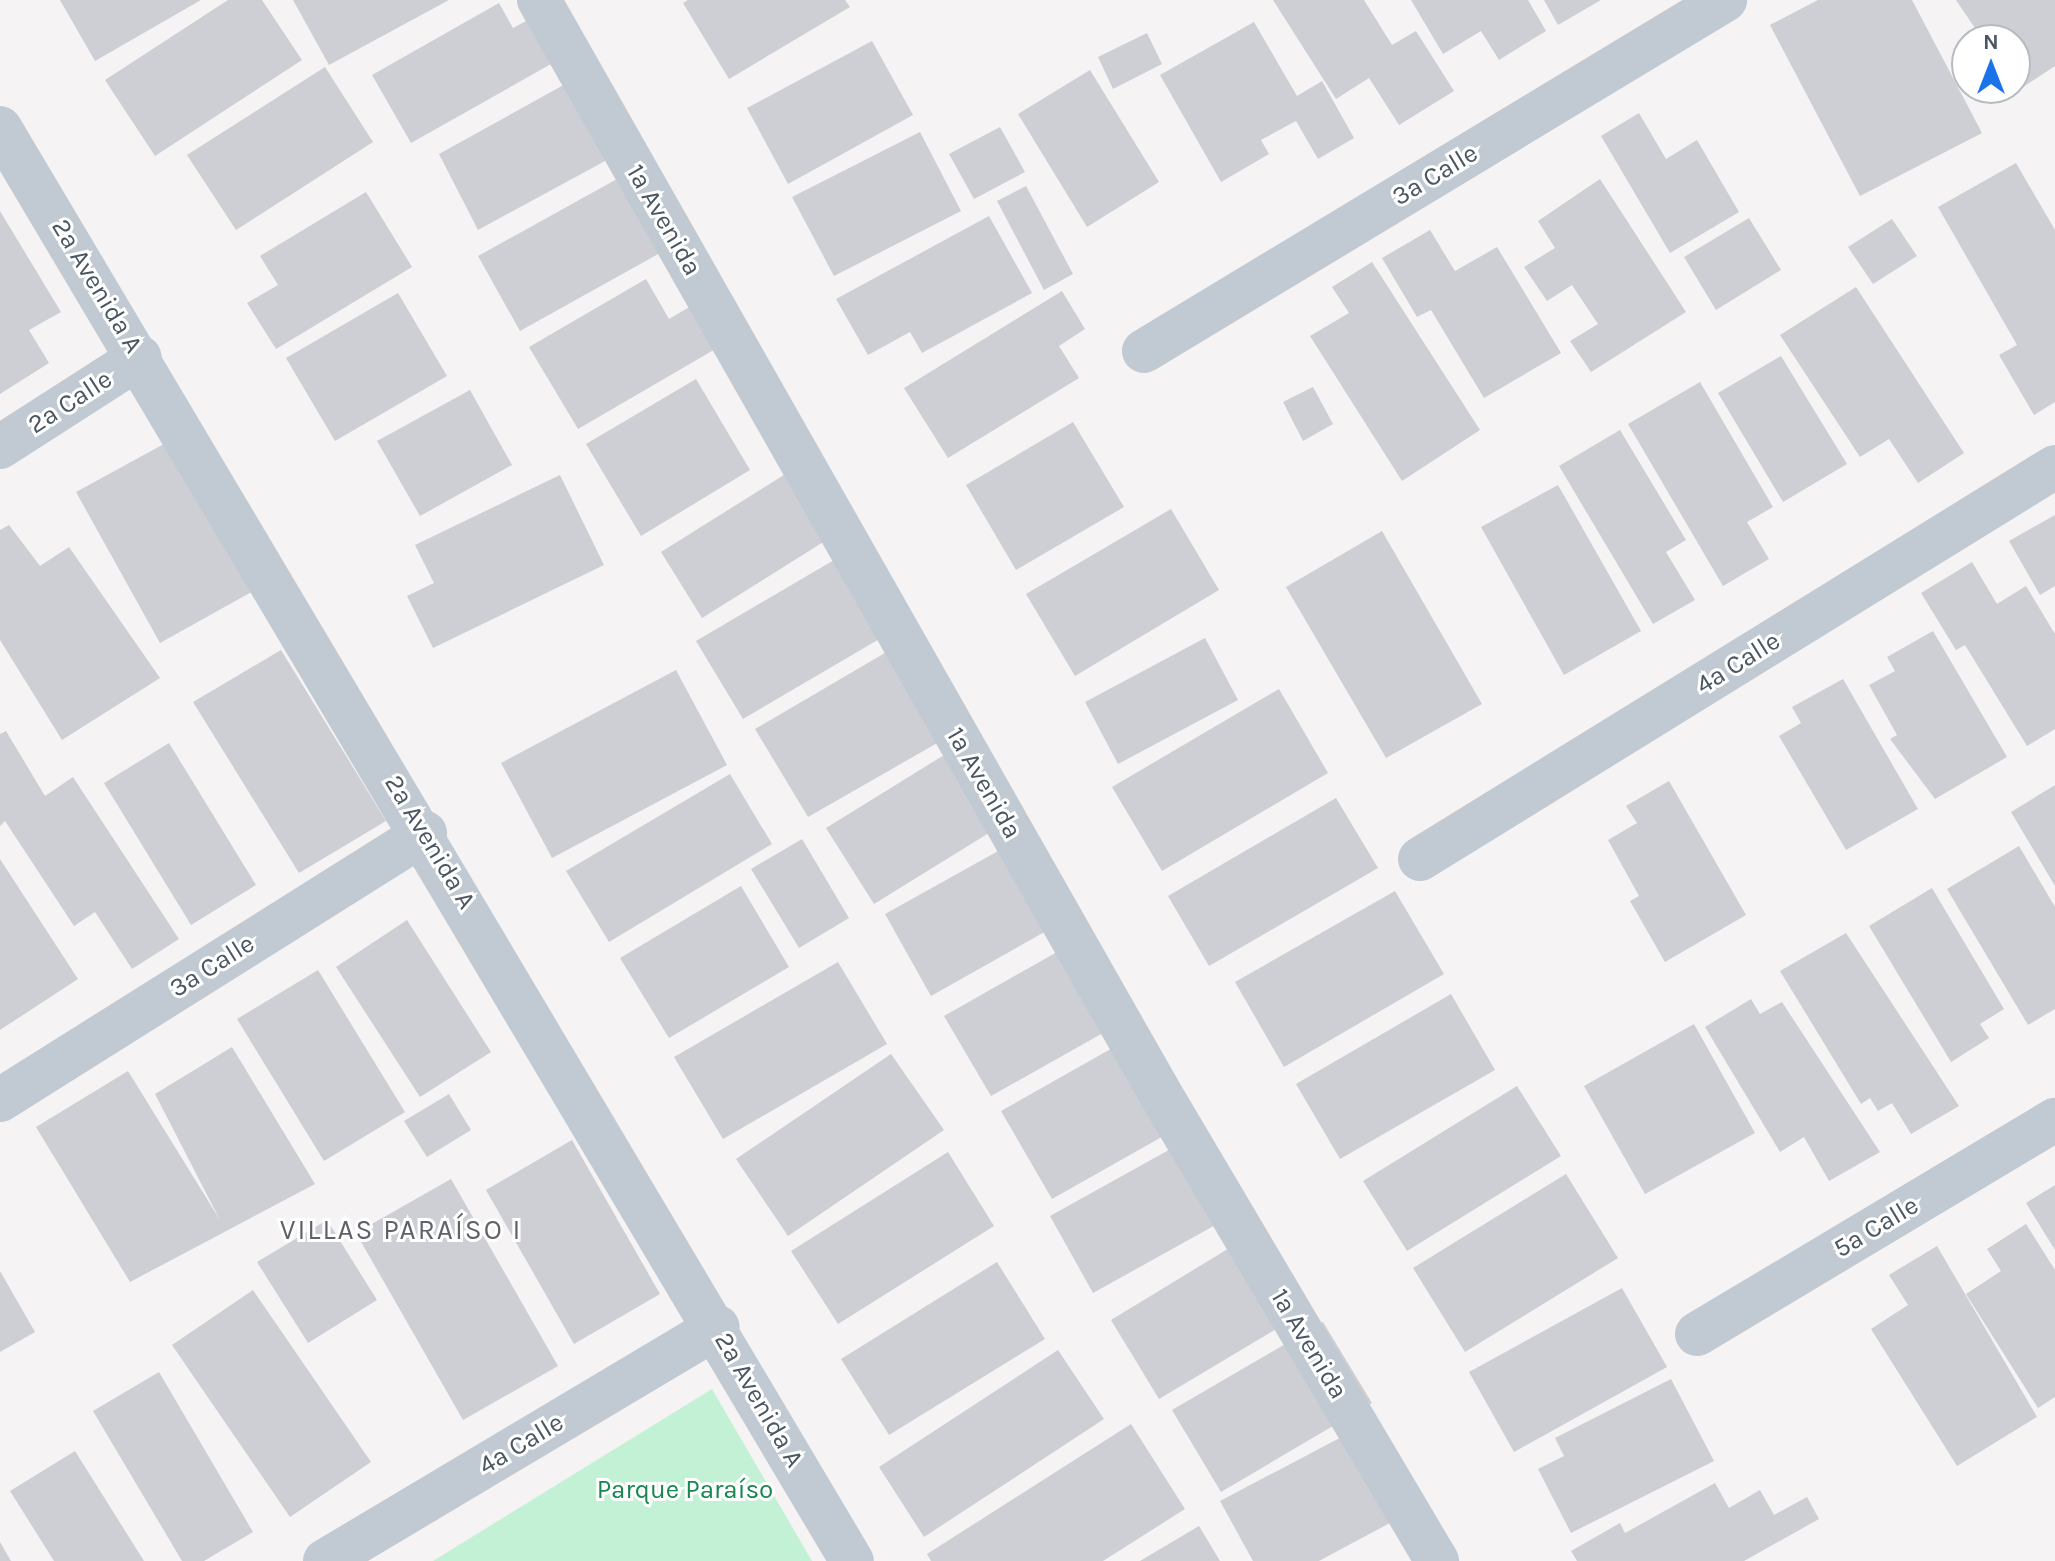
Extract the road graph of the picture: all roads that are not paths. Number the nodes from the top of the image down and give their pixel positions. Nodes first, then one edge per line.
1 (539, 0) edge
2 (1725, 0) edge
3 (0, 128) edge
4 (1144, 351) dead end
5 (140, 357) junction
6 (0, 447) edge
7 (2055, 467) edge
8 (425, 833) junction
9 (1420, 859) dead end
10 (0, 1100) edge
11 (2055, 1120) edge
12 (717, 1327) junction
13 (1697, 1334) dead end
14 (325, 1561) edge
15 (852, 1561) edge
16 (1437, 1561) edge

1 - 16 street, 1a Avenida
2 - 4 street, 3a Calle
3 - 5 street, 2a Avenida A
5 - 6 street, 2a Calle
5 - 8 street, 2a Avenida A
7 - 9 street, 4a Calle
8 - 10 street, 3a Calle
8 - 12 street, 2a Avenida A
11 - 13 street, 5a Calle
12 - 14 street, 4a Calle
12 - 15 street, 2a Avenida A

